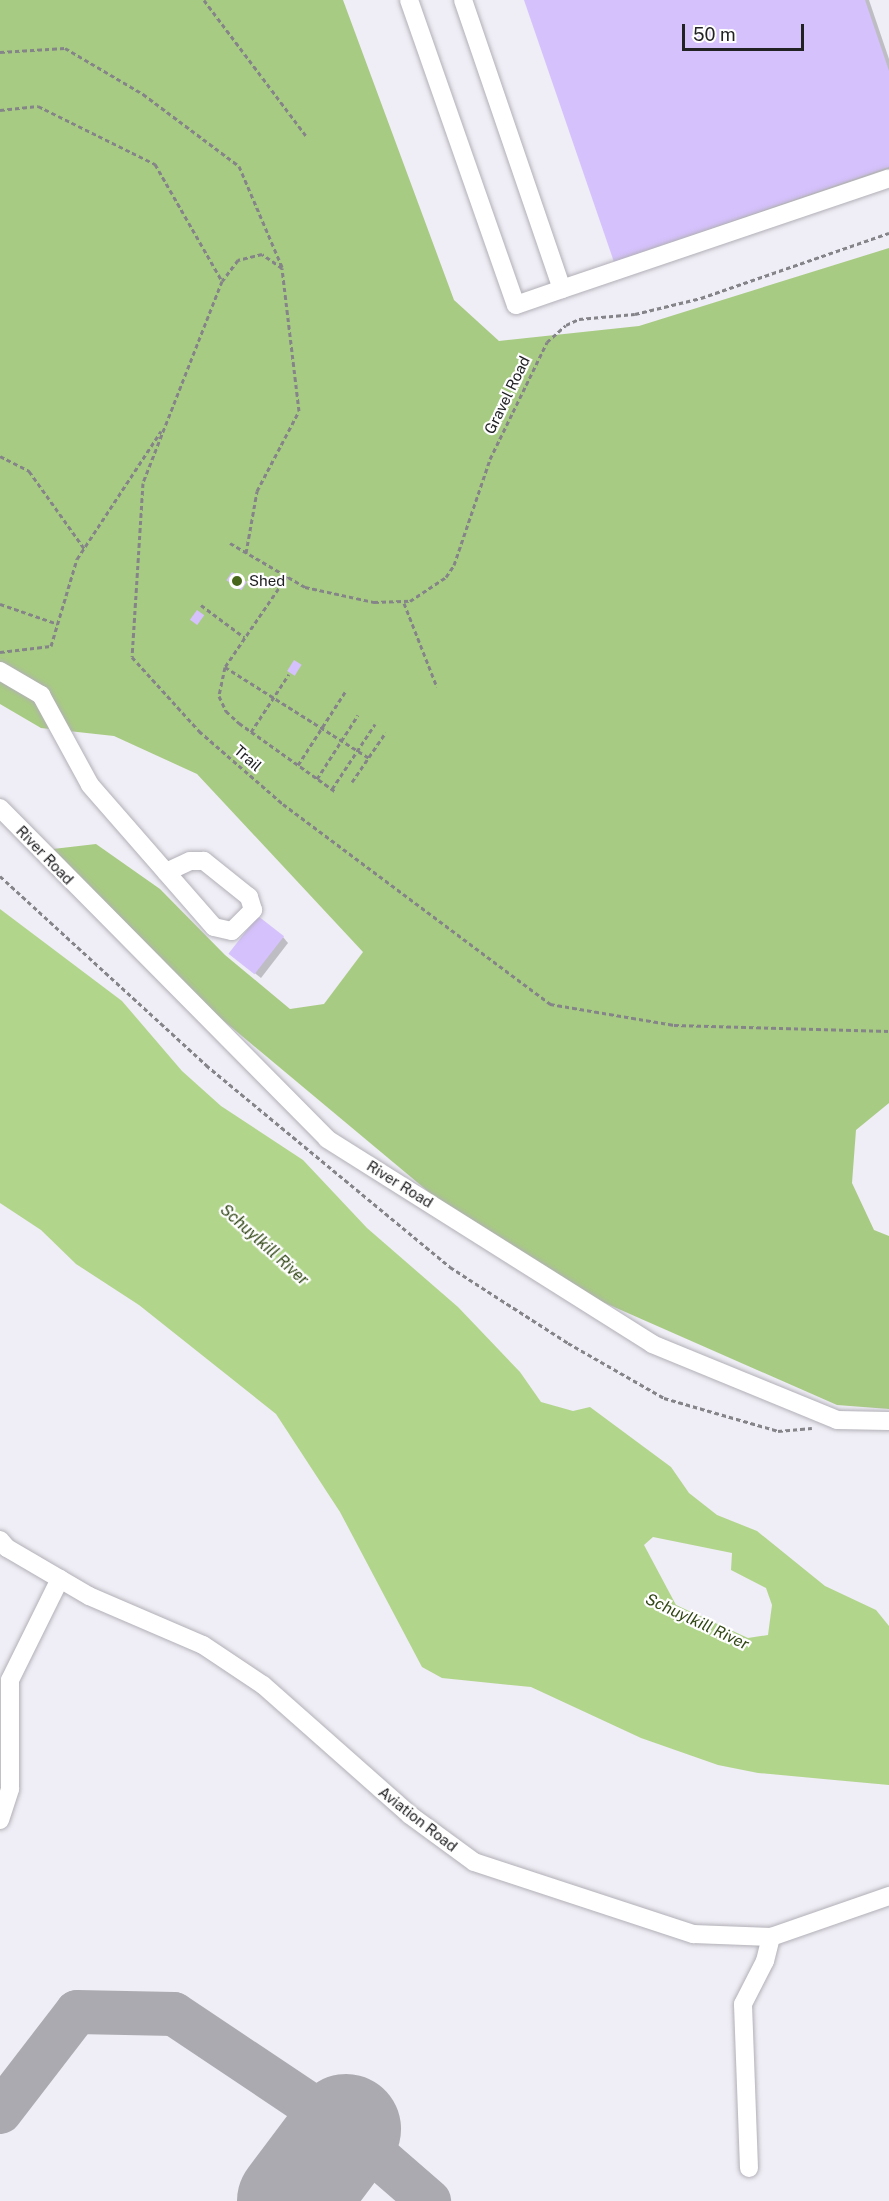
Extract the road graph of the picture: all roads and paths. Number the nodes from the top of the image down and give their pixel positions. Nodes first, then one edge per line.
1 (204, 0) edge
2 (409, 0) edge
3 (463, 0) edge
4 (0, 52) edge
5 (0, 110) edge
6 (306, 136) dead end
7 (889, 178) edge
8 (889, 233) edge
9 (282, 268) junction
10 (222, 281) junction
11 (562, 289) junction
12 (166, 424) junction
13 (0, 456) edge
14 (230, 543) dead end
15 (84, 549) junction
16 (246, 553) junction
17 (286, 576) junction
18 (404, 603) junction
19 (0, 604) edge
20 (201, 605) dead end
21 (58, 624) junction
22 (244, 637) junction
23 (0, 652) edge
24 (225, 666) junction
25 (0, 671) edge
26 (289, 674) dead end
27 (437, 687) dead end
28 (345, 692) dead end
29 (274, 697) junction
30 (358, 715) dead end
31 (375, 724) dead end
32 (322, 728) junction
33 (251, 732) junction
34 (386, 732) dead end
35 (342, 741) junction
36 (358, 751) junction
37 (369, 758) junction
38 (298, 765) junction
39 (317, 779) junction
40 (352, 782) dead end
41 (0, 808) edge
42 (166, 873) junction
43 (889, 1031) edge
44 (889, 1420) edge
45 (2, 1547) edge
46 (60, 1579) junction
47 (0, 1820) edge
48 (889, 1896) edge
49 (771, 1937) junction
50 (749, 2168) dead end

1 - 6 path
2 - 11 street
3 - 11 street
4 - 9 path
5 - 10 path
7 - 11 street
8 - 18 path, Gravel Road
9 - 10 path
9 - 16 path
10 - 12 path
12 - 15 path
12 - 43 path, Trail
13 - 15 path
14 - 16 path
15 - 21 path
16 - 17 path
17 - 18 path
17 - 22 path
18 - 27 path
19 - 21 path
20 - 22 path
21 - 23 path
22 - 24 path
24 - 29 path
24 - 33 path
25 - 42 street
26 - 29 path
28 - 32 path
29 - 32 path
29 - 33 path
30 - 35 path
31 - 36 path
32 - 35 path
32 - 38 path
33 - 38 path
34 - 37 path
35 - 36 path
35 - 39 path
36 - 37 path
36 - 39 path
37 - 40 path
38 - 39 path
41 - 44 street, River Road
42 - 42 street
45 - 46 street, Aviation Road
46 - 47 street
46 - 49 street, Aviation Road
48 - 49 street, Aviation Road
49 - 50 street

